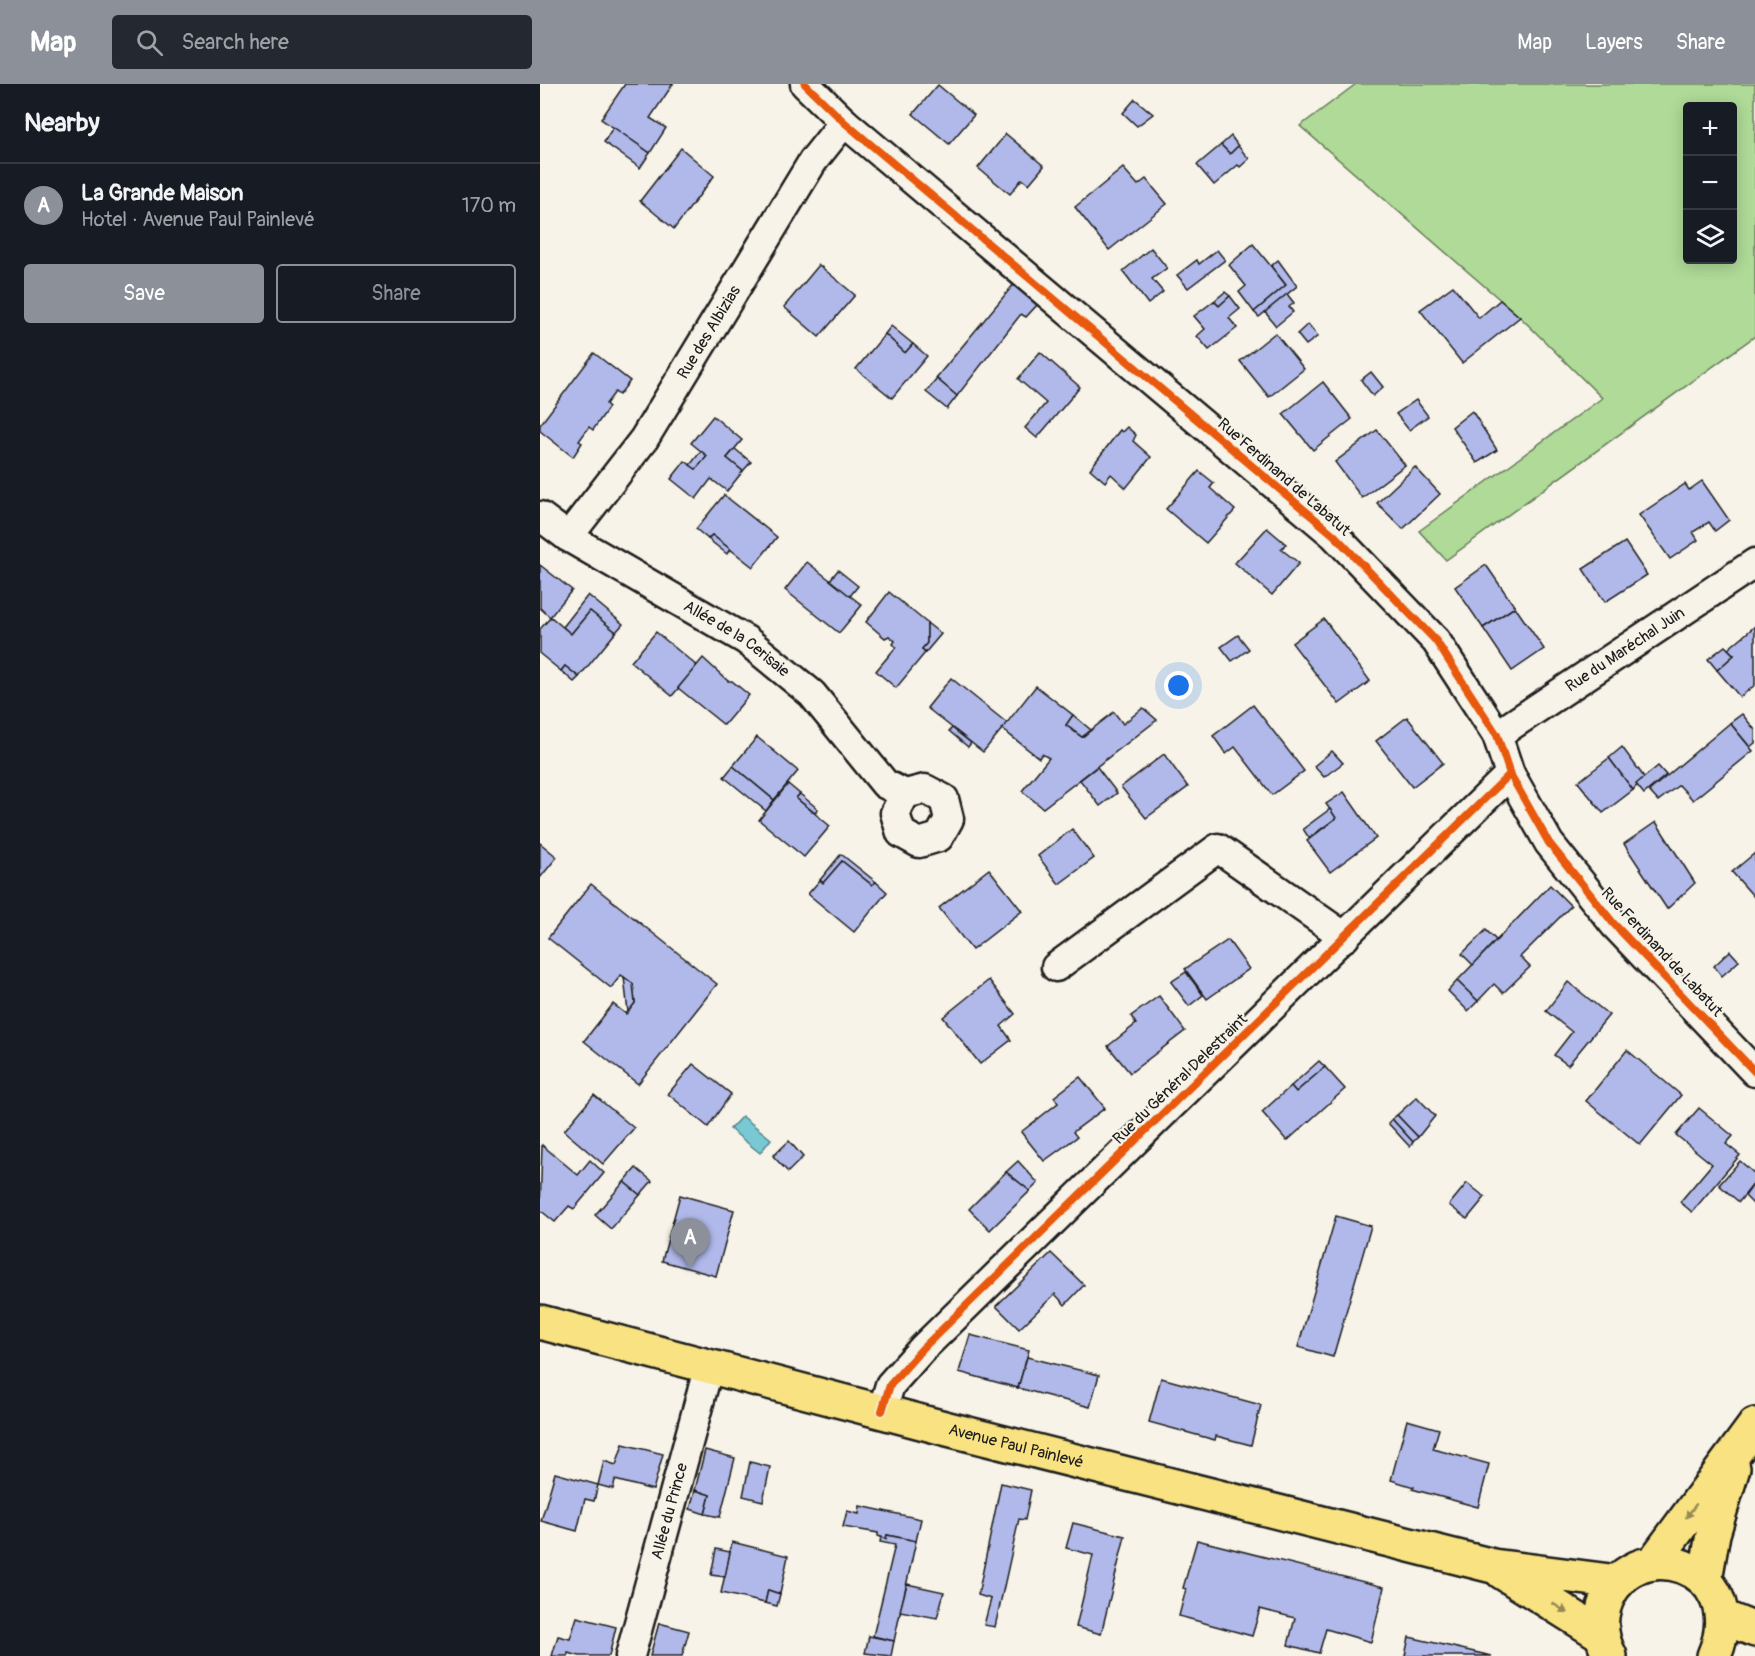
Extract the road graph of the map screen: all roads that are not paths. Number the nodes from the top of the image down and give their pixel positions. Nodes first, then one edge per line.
1 (805, 84) edge
2 (843, 122) junction
3 (540, 516) edge
4 (568, 537) junction
5 (1755, 563) edge
6 (1497, 735) junction
7 (1510, 774) junction
8 (905, 794) dead end
9 (1346, 937) junction
10 (1056, 967) dead end
11 (1755, 1072) edge
12 (540, 1322) edge
13 (709, 1366) junction
14 (882, 1411) junction
15 (1747, 1436) edge
16 (1653, 1563) junction
17 (1493, 1566) junction
18 (1705, 1580) junction
19 (1618, 1582) junction
20 (1723, 1617) junction
21 (1755, 1630) edge
22 (1606, 1646) edge
23 (630, 1656) edge
24 (1714, 1656) edge

1 - 2 street, Rue Ferdinand de Labatut
2 - 4 street, Rue des Albizias
2 - 6 street, Rue Ferdinand de Labatut
3 - 4 street, Allée de la Cerisaie
4 - 8 street, Allée de la Cerisaie
5 - 6 street, Rue du Maréchal Juin
6 - 7 street, Rue Ferdinand de Labatut
7 - 9 street, Rue du Général Delestraint
7 - 11 street, Rue Ferdinand de Labatut
9 - 10 street
9 - 14 street, Rue du Général Delestraint
12 - 13 main road, Avenue Paul Painlevé
13 - 14 main road, Avenue Paul Painlevé
13 - 23 street, Allée du Prince
14 - 17 main road, Avenue Paul Painlevé
15 -> 16 main road
15 - 18 main road
16 - 18 main road
16 - 19 main road
17 - 19 main road, Avenue Paul Painlevé
17 -> 22 main road, Avenue Paul Painlevé
18 - 20 main road
19 - 22 main road
20 - 21 main road
20 - 24 main road

